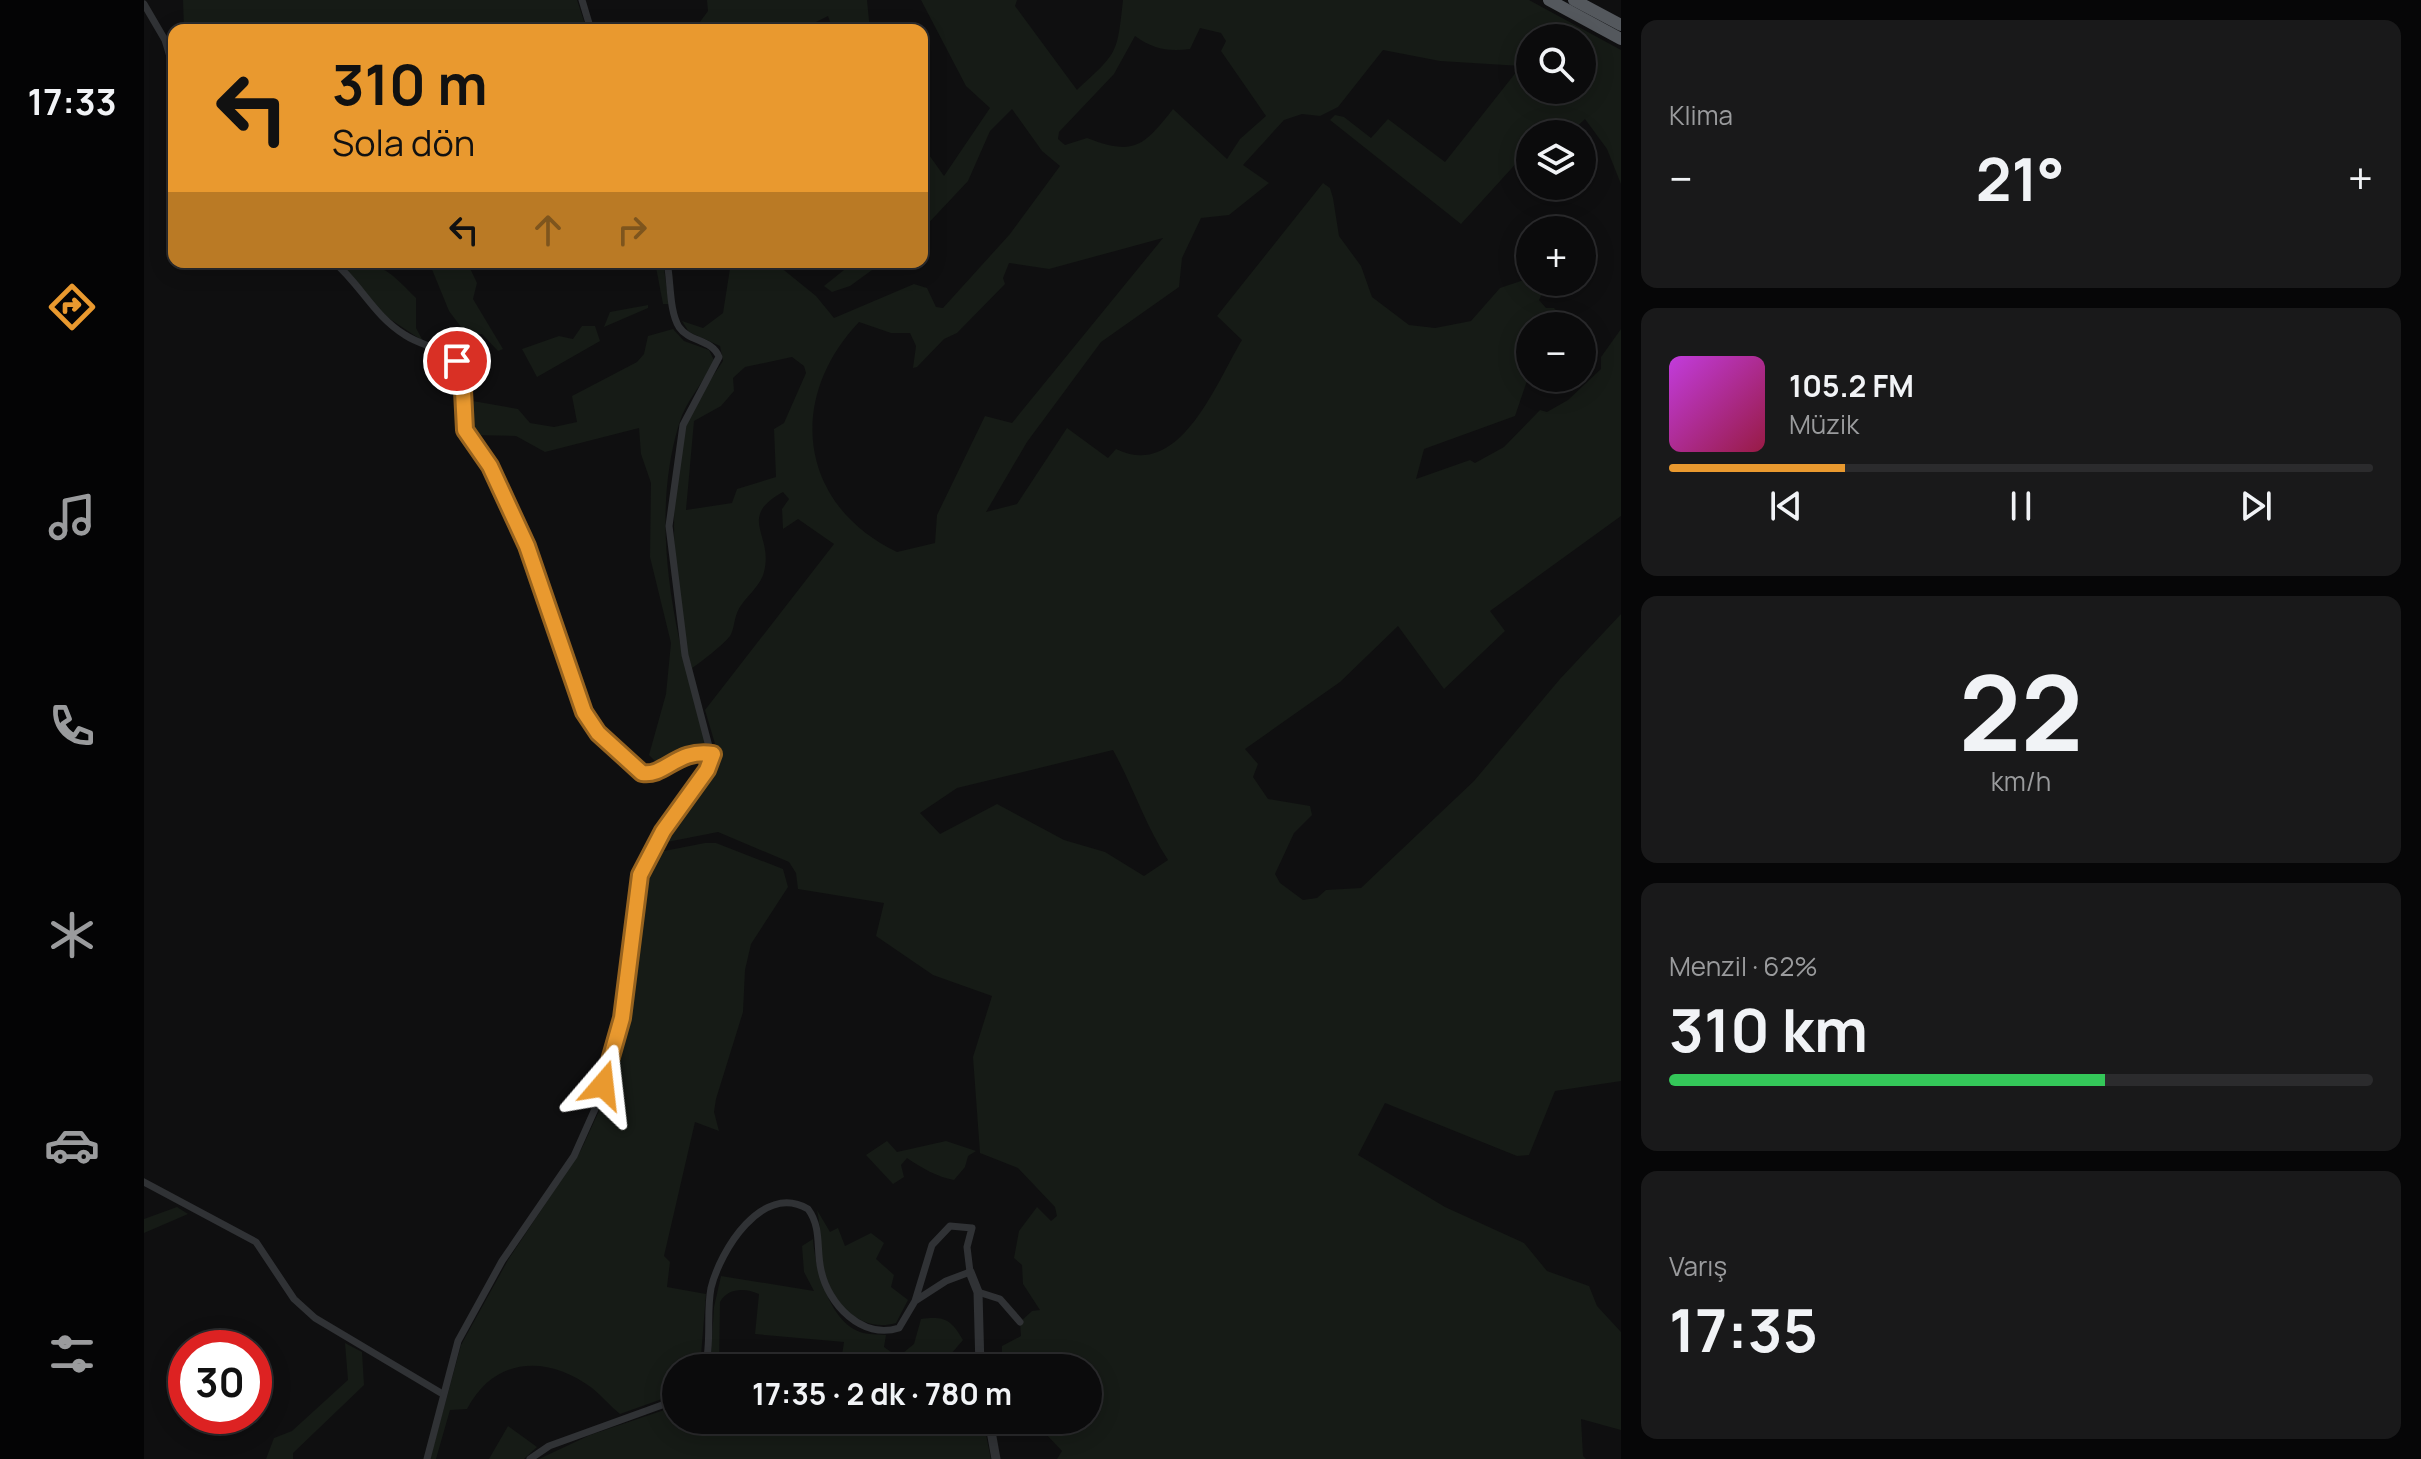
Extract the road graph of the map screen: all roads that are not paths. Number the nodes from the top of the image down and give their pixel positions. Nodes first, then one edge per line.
1 (582, 0) edge
2 (1549, 0) edge
3 (1574, 0) edge
4 (144, 4) edge
5 (589, 24) edge
6 (1621, 25) edge
7 (1621, 39) edge
8 (168, 50) edge
9 (339, 268) edge
10 (668, 268) edge
11 (713, 754) junction
12 (144, 1182) edge
13 (970, 1272) junction
14 (978, 1292) junction
15 (915, 1301) junction
16 (1020, 1322) dead end
17 (706, 1354) edge
18 (980, 1354) edge
19 (441, 1393) junction
20 (662, 1405) edge
21 (992, 1434) edge
22 (427, 1459) edge
23 (530, 1459) edge
24 (996, 1459) edge

1 - 5 street
2 - 7 highway
3 - 6 highway
4 - 8 street
9 - 11 street
10 - 11 street
11 - 19 street
12 - 19 street
13 - 14 street
13 - 15 street
13 - 15 street
14 - 16 street
14 - 18 street
15 - 17 street
19 - 22 street
20 - 23 street
21 - 24 street

